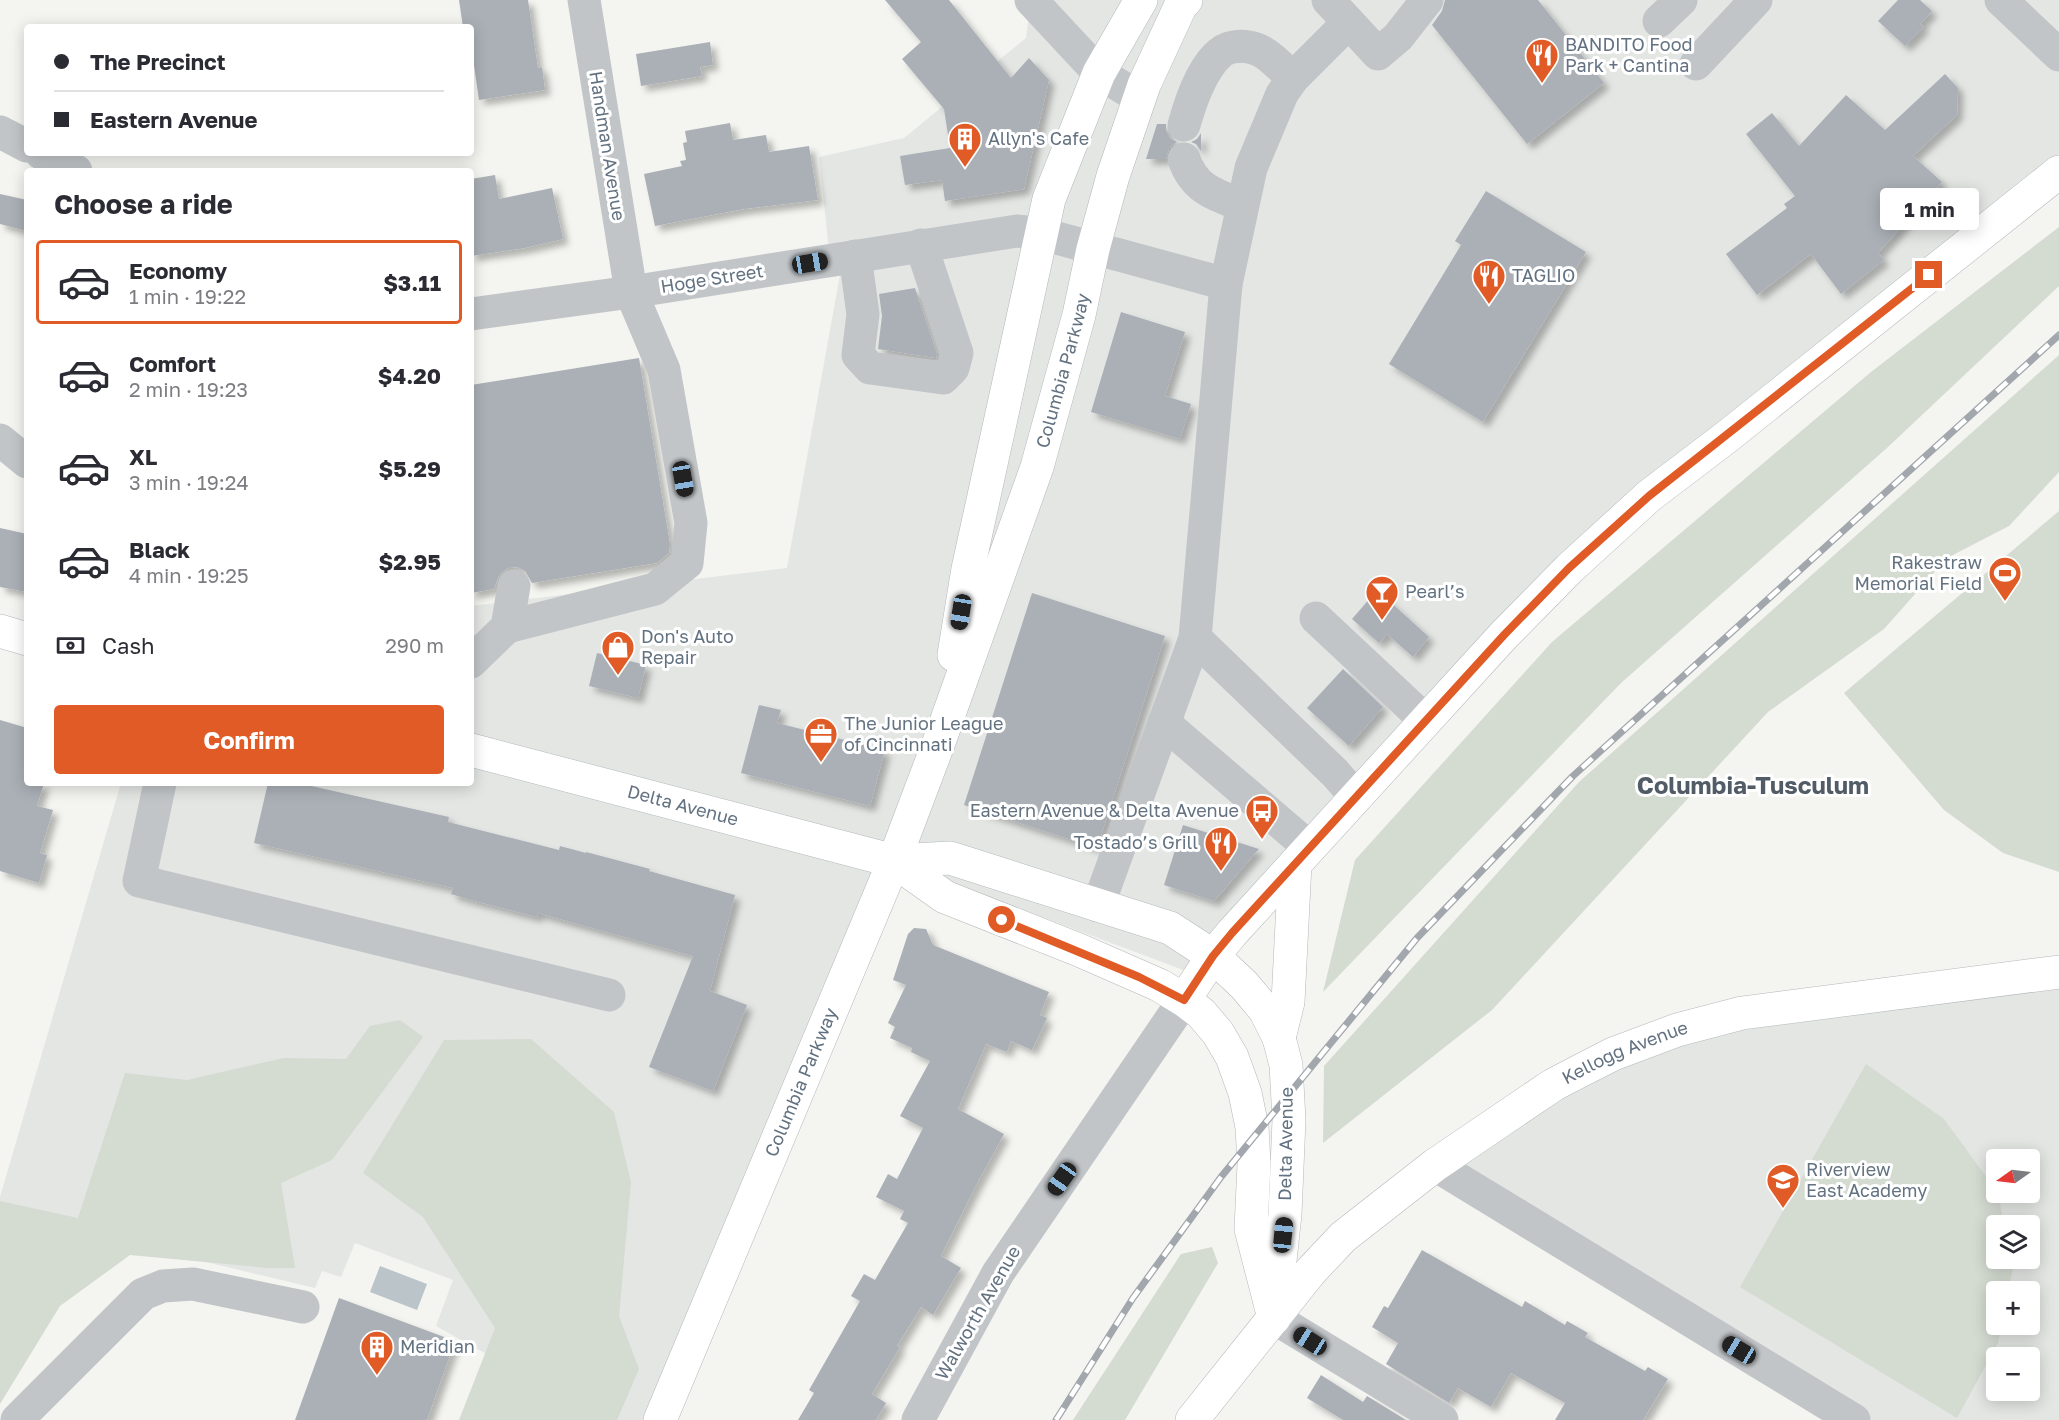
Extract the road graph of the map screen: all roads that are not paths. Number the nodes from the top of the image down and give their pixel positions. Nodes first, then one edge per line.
1 (584, 0) edge
2 (1031, 0) edge
3 (1140, 0) edge
4 (1185, 0) edge
5 (1427, 0) edge
6 (1756, 0) edge
7 (2001, 0) edge
8 (1338, 12) edge
9 (2059, 55) edge
10 (1696, 64) dead end
11 (1099, 73) junction
12 (1293, 78) junction
13 (1140, 98) junction
14 (1184, 124) dead end
15 (0, 132) edge
16 (24, 144) edge
17 (47, 156) edge
18 (1184, 159) dead end
19 (70, 168) edge
20 (2059, 172) edge
21 (1242, 205) junction
22 (1042, 234) junction
23 (921, 245) junction
24 (1094, 249) junction
25 (855, 256) junction
26 (1226, 284) junction
27 (631, 292) junction
28 (474, 314) edge
29 (0, 440) edge
30 (24, 460) edge
31 (1020, 513) junction
32 (514, 586) dead end
33 (1316, 618) dead end
34 (507, 627) junction
35 (0, 631) edge
36 (24, 638) edge
37 (1195, 638) junction
38 (474, 659) edge
39 (1426, 721) junction
40 (1164, 723) junction
41 (939, 742) junction
42 (474, 751) edge
43 (159, 786) edge
44 (1356, 797) junction
45 (1302, 856) junction
46 (894, 861) junction
47 (1098, 906) junction
48 (1213, 956) junction
49 (2059, 972) edge
50 (609, 995) dead end
51 (1184, 1000) junction
52 (1279, 1038) junction
53 (1435, 1165) junction
54 (303, 1307) dead end
55 (1274, 1318) junction
56 (17, 1420) edge
57 (660, 1420) edge
58 (918, 1420) edge
59 (1192, 1420) edge
60 (1442, 1420) edge
61 (1854, 1420) edge

1 - 27 street, Handman Avenue
2 - 11 street
3 - 11 main road, Columbia Parkway
4 - 13 main road, Columbia Parkway
5 - 8 street
6 - 10 street
7 - 9 street
8 - 12 street
11 - 13 street
11 - 22 main road, Columbia Parkway
12 - 14 street
12 - 21 street
13 - 24 main road, Columbia Parkway
15 - 16 street
17 - 19 street
18 - 21 street
20 - 39 main road
21 - 26 street
22 - 23 street, Hoge Street
22 - 24 street, Hoge Street
22 - 31 main road
22 - 41 main road, Columbia Parkway
23 - 25 street, Hoge Street
23 - 25 street
24 - 26 street, Hoge Street
24 - 31 main road, Columbia Parkway
25 - 27 street, Hoge Street
26 - 37 street
27 - 28 street, Hoge Street
27 - 34 street, Handman Avenue
29 - 30 street
31 - 41 main road, Columbia Parkway
32 - 34 street
33 - 39 street
34 - 38 street
35 - 36 main road
37 - 40 street
37 - 44 street
39 - 44 main road
40 - 45 street
40 - 47 street
41 - 46 main road, Columbia Parkway
42 - 46 main road, Delta Avenue
43 - 50 street
44 - 45 main road
45 - 48 main road
45 - 52 main road
46 - 47 main road, Delta Avenue
46 - 51 main road, Delta Avenue
46 - 57 main road, Columbia Parkway
47 - 48 main road, Delta Avenue
48 - 51 main road
48 - 52 main road, Delta Avenue
49 - 53 main road, Kellogg Avenue
51 - 55 main road, Delta Avenue
51 - 58 street, Walworth Avenue
52 - 55 main road, Delta Avenue
53 - 55 main road, Kellogg Avenue
53 - 61 street
54 - 56 street
55 - 59 main road, Kellogg Avenue
55 - 60 street

